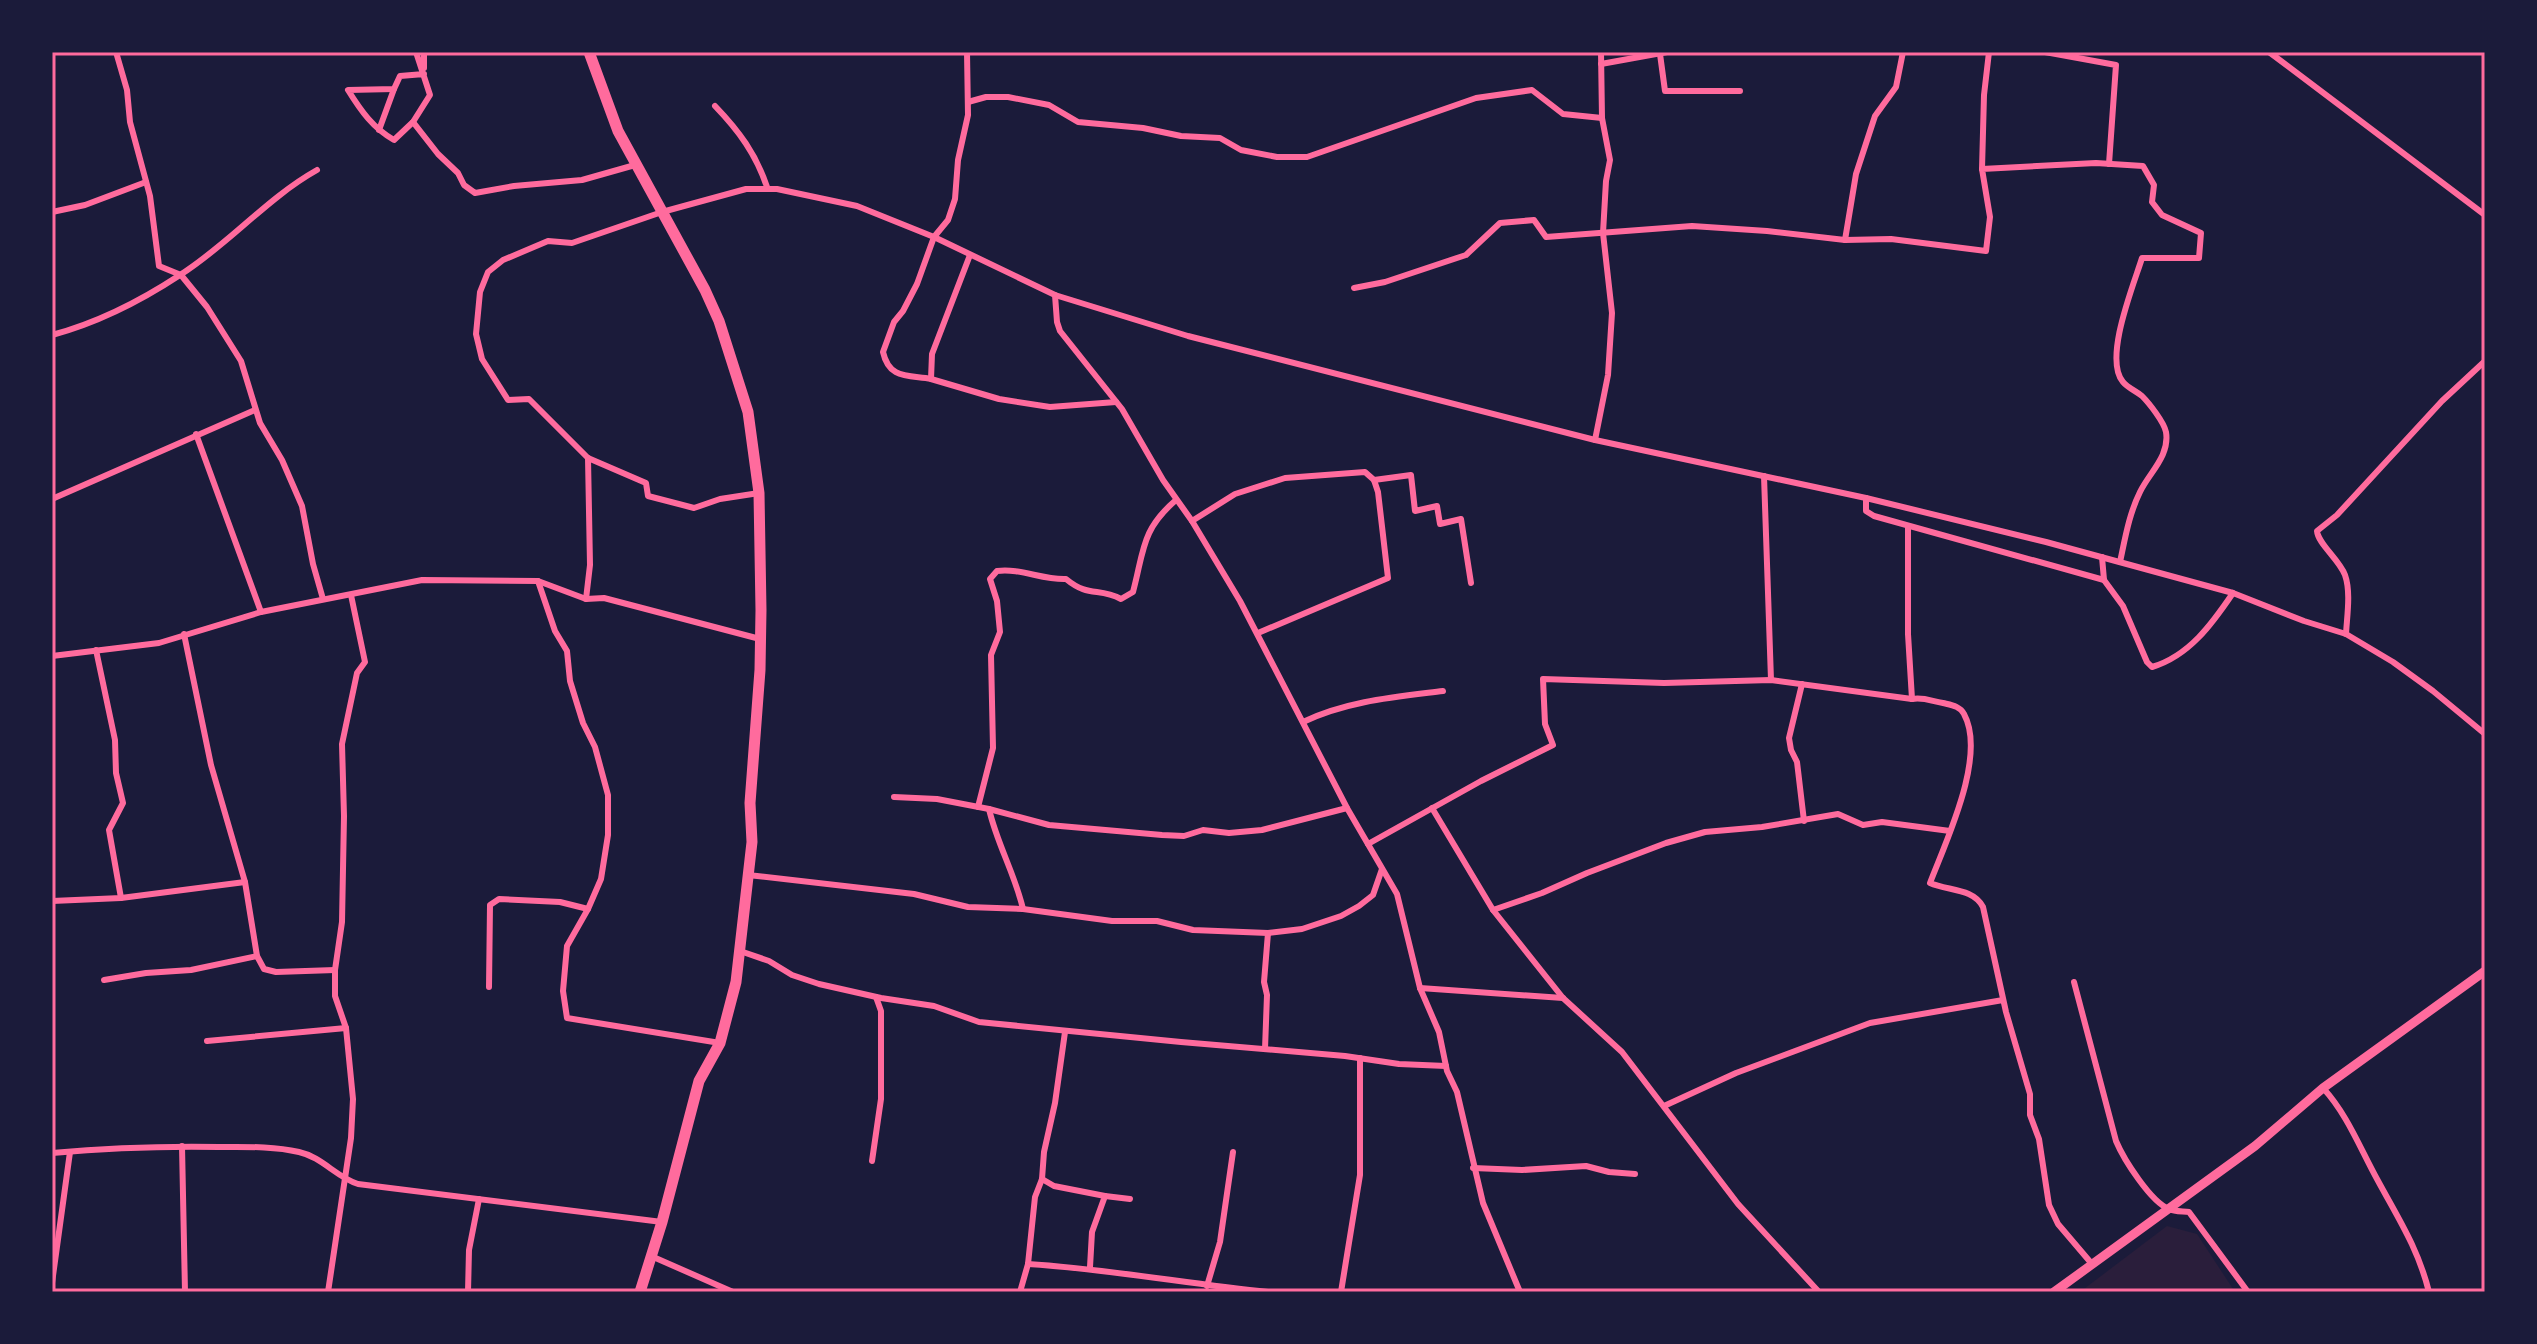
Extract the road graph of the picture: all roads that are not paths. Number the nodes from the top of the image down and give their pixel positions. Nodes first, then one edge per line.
1 (116, 52) edge
2 (416, 52) edge
3 (424, 52) edge
4 (589, 52) edge
5 (967, 52) edge
6 (1601, 52) edge
7 (1903, 52) edge
8 (1989, 52) edge
9 (2045, 52) edge
10 (2269, 52) edge
11 (1663, 53) edge
12 (1601, 64) junction
13 (424, 74) junction
14 (394, 89) junction
15 (1740, 91) dead end
16 (968, 102) junction
17 (715, 106) dead end
18 (1602, 118) junction
19 (413, 122) junction
20 (379, 130) junction
21 (2109, 164) junction
22 (635, 165) junction
23 (1982, 169) junction
24 (317, 170) dead end
25 (146, 182) junction
26 (767, 187) junction
27 (52, 212) edge
28 (662, 212) junction
29 (2485, 215) edge
30 (1603, 233) junction
31 (934, 237) junction
32 (1845, 240) junction
33 (970, 255) junction
34 (181, 275) junction
35 (1354, 288) dead end
36 (1055, 295) junction
37 (52, 335) edge
38 (2485, 361) edge
39 (931, 379) junction
40 (1116, 402) junction
41 (255, 410) junction
42 (196, 434) junction
43 (1595, 440) junction
44 (588, 458) junction
45 (1764, 476) junction
46 (1374, 480) junction
47 (759, 493) junction
48 (1866, 498) junction
49 (52, 499) edge
50 (1176, 500) junction
51 (1192, 521) junction
52 (1908, 526) junction
53 (2102, 557) junction
54 (2120, 562) junction
55 (2104, 580) junction
56 (538, 581) junction
57 (1471, 583) dead end
58 (2233, 593) junction
59 (351, 595) junction
60 (323, 599) junction
61 (586, 599) junction
62 (261, 612) junction
63 (1258, 633) junction
64 (184, 634) junction
65 (2346, 634) junction
66 (760, 639) junction
67 (96, 650) junction
68 (52, 656) edge
69 (1771, 680) junction
70 (1802, 684) junction
71 (1443, 691) dead end
72 (1912, 699) junction
73 (1303, 722) junction
74 (2485, 734) edge
75 (894, 797) dead end
76 (978, 807) junction
77 (1347, 808) junction
78 (1432, 808) junction
79 (989, 809) junction
80 (1804, 821) junction
81 (1950, 831) junction
82 (1368, 844) junction
83 (1382, 869) junction
84 (748, 875) junction
85 (245, 882) junction
86 (121, 898) junction
87 (52, 901) edge
88 (588, 909) junction
89 (1023, 909) junction
90 (1493, 910) junction
91 (1268, 933) junction
92 (740, 950) junction
93 (257, 956) junction
94 (335, 970) junction
95 (2485, 971) edge
96 (104, 980) dead end
97 (2074, 982) dead end
98 (489, 987) dead end
99 (1420, 988) junction
100 (876, 997) junction
101 (1563, 998) junction
102 (2003, 1000) junction
103 (346, 1028) junction
104 (1065, 1032) junction
105 (207, 1041) dead end
106 (720, 1043) junction
107 (1265, 1049) junction
108 (1360, 1058) junction
109 (1446, 1066) junction
110 (2323, 1088) junction
111 (1664, 1106) junction
112 (182, 1146) junction
113 (70, 1152) junction
114 (1233, 1152) dead end
115 (52, 1153) edge
116 (872, 1161) dead end
117 (1473, 1168) junction
118 (1635, 1174) dead end
119 (1042, 1179) junction
120 (344, 1180) junction
121 (1105, 1196) junction
122 (479, 1199) junction
123 (1130, 1199) dead end
124 (2168, 1209) junction
125 (662, 1222) junction
126 (651, 1256) junction
127 (1028, 1264) junction
128 (2092, 1264) junction
129 (1090, 1267) junction
130 (52, 1283) edge
131 (1207, 1286) junction
132 (185, 1292) edge
133 (328, 1292) edge
134 (468, 1292) edge
135 (640, 1292) edge
136 (733, 1292) edge
137 (1020, 1292) edge
138 (1268, 1292) edge
139 (1341, 1292) edge
140 (1520, 1292) edge
141 (1819, 1292) edge
142 (2054, 1292) edge
143 (2248, 1292) edge
144 (2429, 1292) edge

1 - 25 street
2 - 13 street
3 - 13 street
4 - 22 highway
5 - 16 street
6 - 12 street
7 - 32 street
8 - 23 street
9 - 21 street
10 - 29 street
11 - 12 street
11 - 15 street
12 - 18 street
13 - 14 street
13 - 19 street
14 - 20 street
14 - 20 street
16 - 18 street
16 - 31 street
17 - 26 street
18 - 30 street
19 - 20 street
19 - 22 street
21 - 23 street
21 - 54 street
22 - 28 highway
23 - 32 street
24 - 34 street
25 - 27 street
25 - 34 street
26 - 28 street
26 - 31 street
28 - 44 street
28 - 47 highway
30 - 32 street
30 - 35 street
30 - 43 street
31 - 33 street
31 - 39 street
33 - 36 street
33 - 39 street
34 - 37 street
34 - 41 street
36 - 40 street
36 - 43 street
38 - 65 street
39 - 40 street
40 - 50 street
41 - 42 street
41 - 60 street
42 - 49 street
42 - 62 street
43 - 45 street
44 - 47 street
44 - 61 street
45 - 48 street
45 - 69 street
46 - 51 street
46 - 57 street
46 - 63 street
47 - 66 highway
48 - 52 street
48 - 53 street
50 - 51 street
50 - 76 street
51 - 63 street
52 - 55 street
52 - 72 street
53 - 54 street
53 - 55 street
54 - 58 street
55 - 58 street
56 - 59 street
56 - 61 street
56 - 88 street
58 - 65 street
59 - 60 street
59 - 94 street
60 - 62 street
61 - 66 street
62 - 64 street
63 - 73 street
64 - 67 street
64 - 85 street
65 - 74 street
66 - 84 highway
67 - 68 street
67 - 86 street
69 - 70 street
69 - 78 street
70 - 72 street
70 - 80 street
71 - 73 street
72 - 81 street
73 - 77 street
75 - 76 street
76 - 79 street
77 - 79 street
77 - 82 street
78 - 82 street
78 - 90 street
79 - 89 street
80 - 81 street
80 - 90 street
81 - 102 street
82 - 83 street
83 - 91 street
83 - 99 street
84 - 89 street
84 - 92 highway
85 - 86 street
85 - 93 street
86 - 87 street
88 - 98 street
88 - 106 street
89 - 91 street
90 - 101 street
91 - 107 street
92 - 100 street
92 - 106 highway
93 - 94 street
93 - 96 street
94 - 103 street
95 - 110 main road
97 - 124 street
99 - 101 street
99 - 109 street
100 - 104 street
100 - 116 street
101 - 111 street
102 - 111 street
102 - 128 street
103 - 105 street
103 - 120 street
104 - 107 street
104 - 119 street
106 - 125 highway
107 - 108 street
108 - 109 street
108 - 139 street
109 - 117 street
110 - 124 main road
110 - 144 street
111 - 141 street
112 - 113 street
112 - 120 street
112 - 132 street
113 - 115 street
113 - 130 street
114 - 131 street
117 - 118 street
117 - 140 street
119 - 121 street
119 - 127 street
120 - 122 street
120 - 133 street
121 - 123 street
121 - 129 street
122 - 125 street
122 - 134 street
124 - 128 main road
124 - 143 street
125 - 126 highway
126 - 135 highway
126 - 136 street
127 - 129 street
127 - 137 street
128 - 142 main road
129 - 131 street
131 - 138 street

